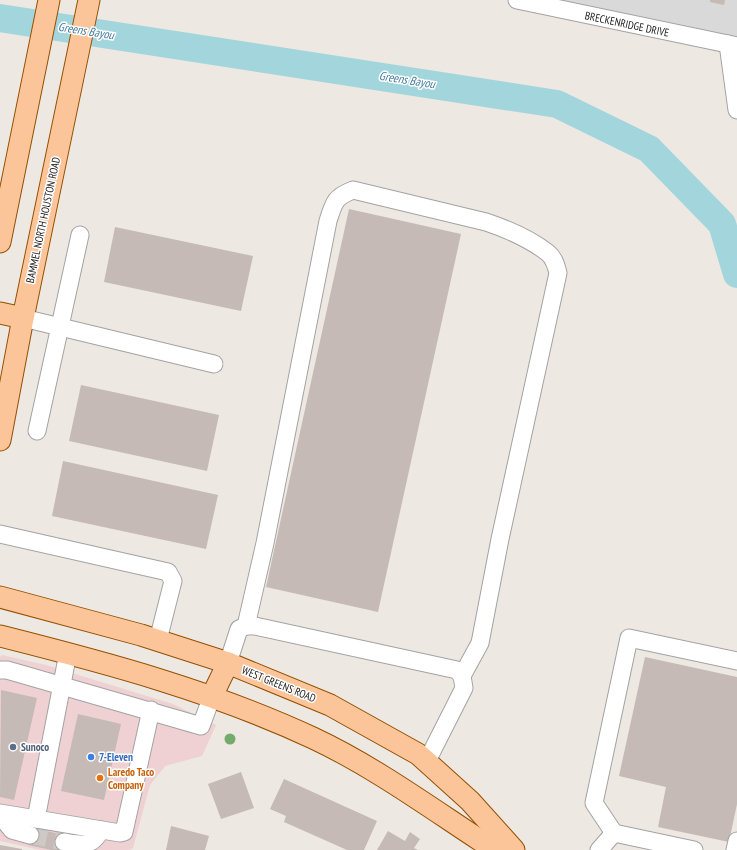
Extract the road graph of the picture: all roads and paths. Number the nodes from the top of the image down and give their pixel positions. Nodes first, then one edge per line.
1 (48, 0) edge
2 (90, 0) edge
3 (517, 0) edge
4 (552, 4) edge
5 (732, 45) edge
6 (737, 110) edge
7 (80, 235) dead end
8 (0, 242) edge
9 (0, 312) edge
10 (23, 318) junction
11 (60, 327) junction
12 (214, 364) dead end
13 (37, 431) dead end
14 (0, 440) edge
15 (0, 534) edge
16 (0, 597) edge
17 (246, 626) junction
18 (0, 636) edge
19 (158, 640) junction
20 (68, 653) junction
21 (737, 661) edge
22 (228, 663) junction
23 (0, 670) edge
24 (462, 676) junction
25 (63, 684) junction
26 (212, 696) junction
27 (151, 710) junction
28 (427, 762) junction
29 (0, 814) edge
30 (36, 819) junction
31 (101, 830) junction
32 (614, 833) junction
33 (30, 835) tunnel mouth
34 (737, 841) edge
35 (64, 842) tunnel mouth
36 (495, 850) edge
37 (514, 850) edge
38 (599, 850) edge
39 (694, 850) edge
40 (735, 850) edge

1 - 8 main road
2 - 10 main road, BAMMEL NORTH HOUSTON ROAD
3 - 4 street, BRECKENRIDGE DRIVE
4 - 5 street, BRECKENRIDGE DRIVE
5 - 6 street
7 - 11 street
9 - 10 main road
10 - 11 street
10 - 14 main road, BAMMEL NORTH HOUSTON ROAD
11 - 12 street
11 - 13 street
15 - 19 street
16 - 19 main road, WEST GREENS ROAD
17 - 22 street
17 - 24 street
17 - 24 street
18 - 20 main road
19 - 22 main road, WEST GREENS ROAD
20 - 25 street
20 - 26 main road
21 - 32 street
22 - 26 main road
22 - 28 main road, WEST GREENS ROAD
23 - 25 street
24 - 28 street
25 - 27 street
25 - 30 street
26 - 27 street
26 - 36 main road
27 - 31 street
28 - 37 main road, WEST GREENS ROAD
29 - 30 street
29 - 33 street
30 - 31 street
31 - 35 street
32 - 38 street
32 - 39 street
34 - 40 street

